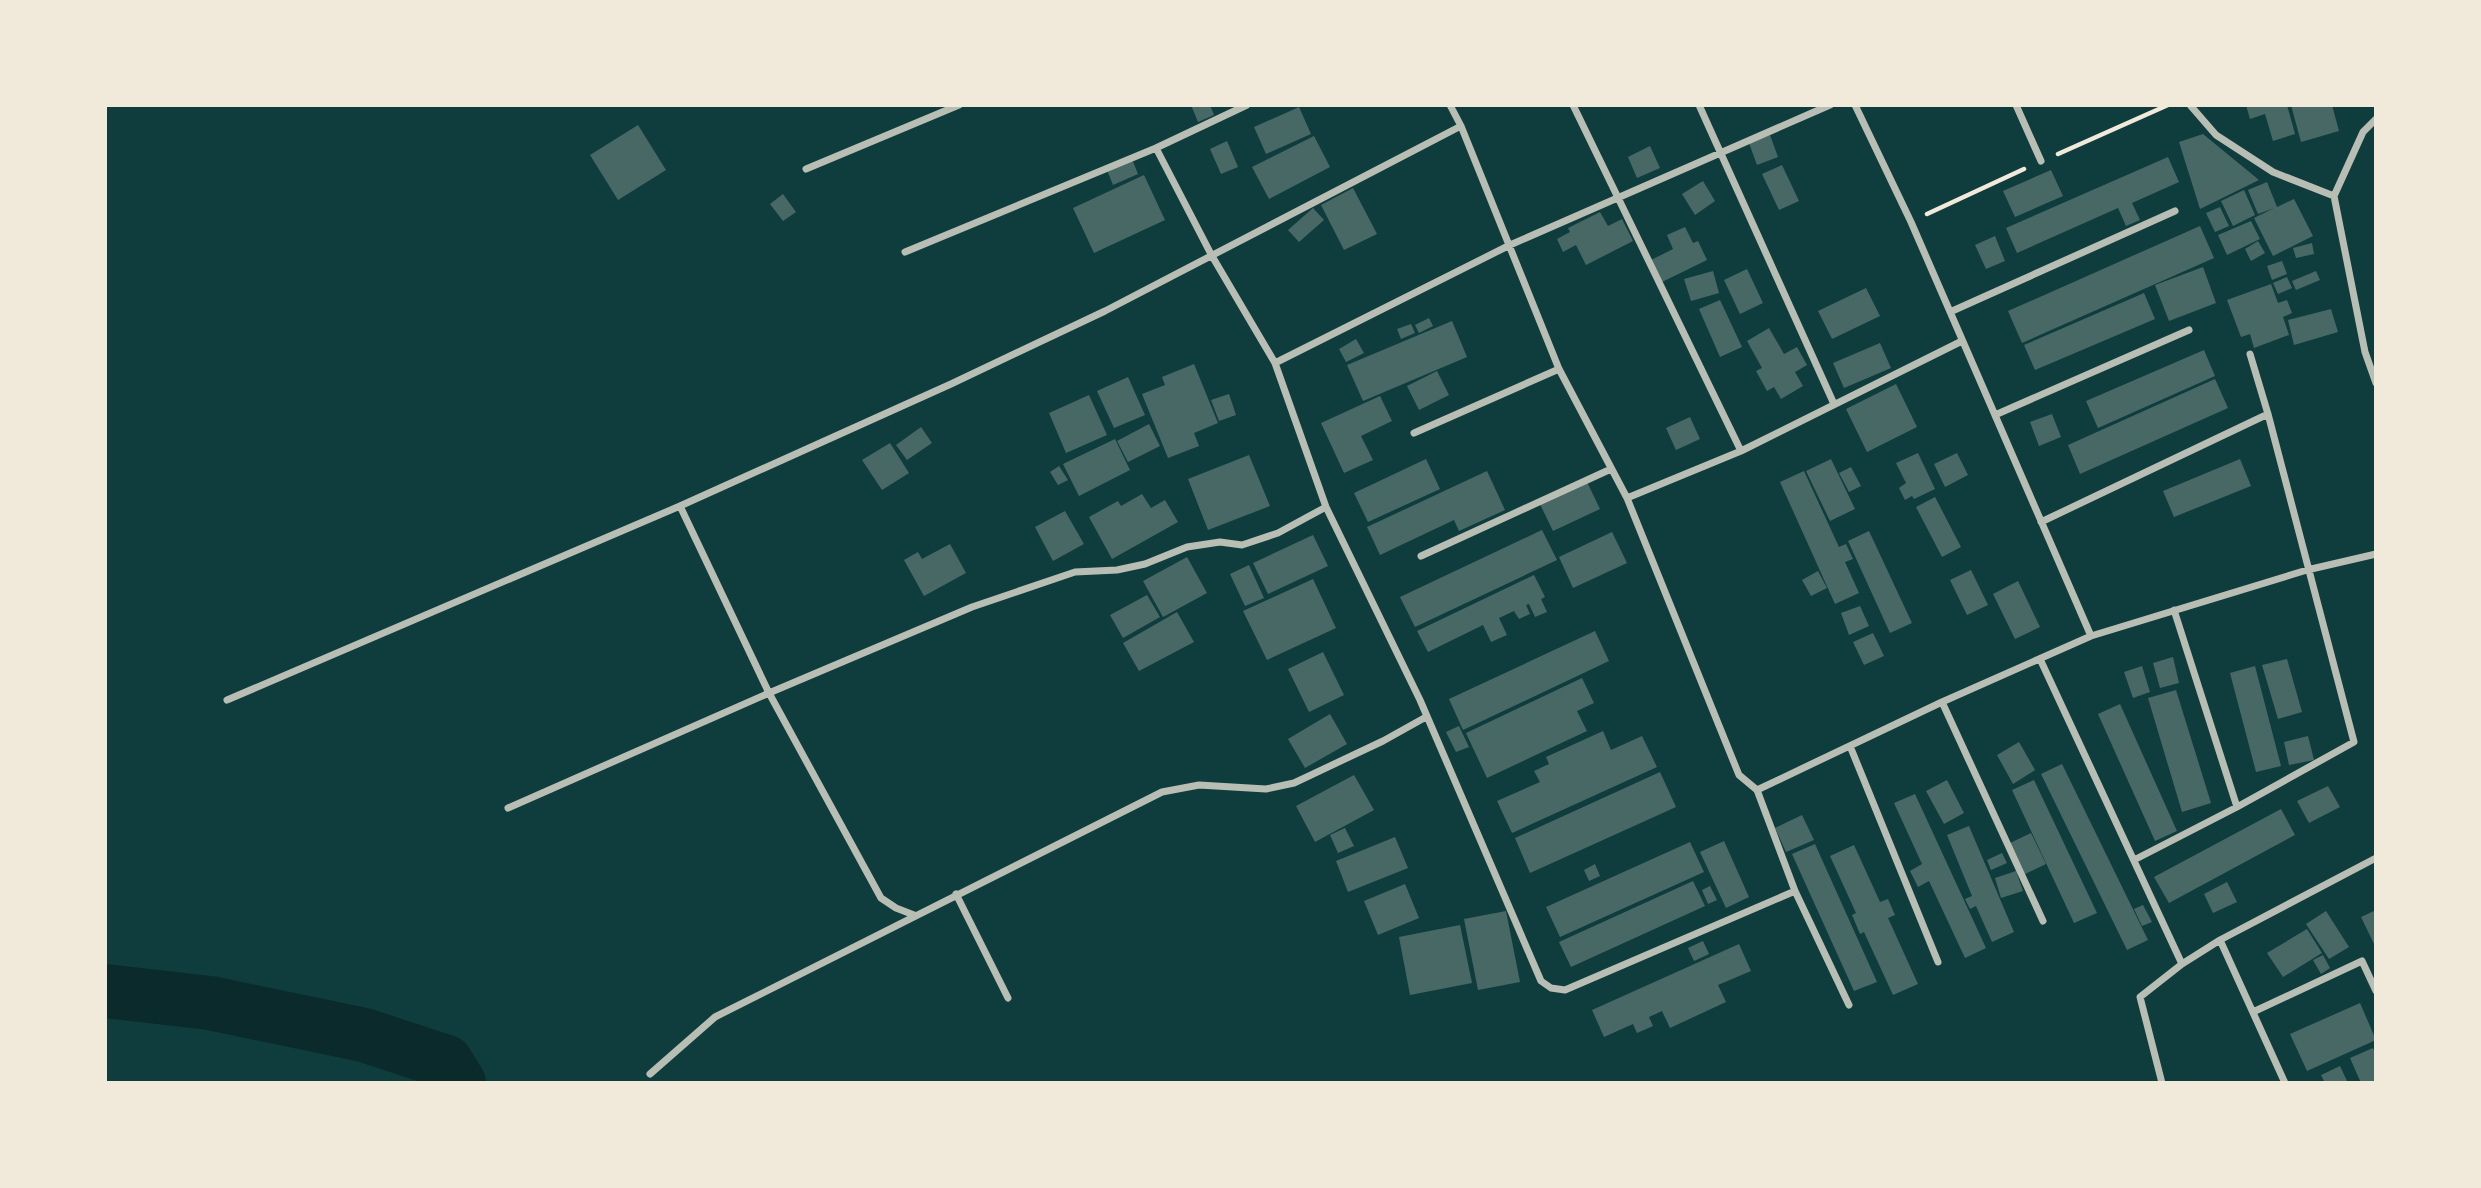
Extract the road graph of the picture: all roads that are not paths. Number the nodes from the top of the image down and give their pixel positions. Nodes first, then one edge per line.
1 (959, 105) edge
2 (1247, 105) edge
3 (1450, 105) edge
4 (1573, 105) edge
5 (1699, 105) edge
6 (1830, 105) edge
7 (1855, 105) edge
8 (2016, 105) edge
9 (2190, 105) edge
10 (2376, 118) edge
11 (1461, 126) junction
12 (1156, 148) junction
13 (1720, 152) junction
14 (2041, 161) road end
15 (806, 169) dead end
16 (2334, 196) junction
17 (1619, 199) junction
18 (2175, 211) dead end
19 (1510, 245) junction
20 (905, 251) dead end
21 (1212, 256) junction
22 (1950, 312) junction
23 (2189, 330) dead end
24 (1962, 341) junction
25 (2250, 354) dead end
26 (1275, 363) junction
27 (1559, 369) junction
28 (2376, 383) edge
29 (1834, 404) junction
30 (2268, 414) junction
31 (1994, 415) junction
32 (1414, 433) dead end
33 (1741, 451) junction
34 (1611, 469) junction
35 (1627, 498) junction
36 (680, 506) junction
37 (1326, 507) junction
38 (2041, 522) junction
39 (2376, 554) edge
40 (1421, 556) dead end
41 (2307, 570) junction
42 (2174, 610) junction
43 (2091, 636) junction
44 (2040, 659) junction
45 (769, 693) junction
46 (227, 700) dead end
47 (1942, 702) junction
48 (1426, 718) junction
49 (1850, 746) junction
50 (1757, 790) junction
51 (2237, 807) junction
52 (508, 808) dead end
53 (2376, 858) edge
54 (2134, 860) junction
55 (1795, 891) junction
56 (956, 894) junction
57 (914, 915) junction
58 (2043, 920) dead end
59 (2220, 940) junction
60 (1938, 962) dead end
61 (2182, 964) junction
62 (2376, 991) edge
63 (1008, 998) dead end
64 (1849, 1005) dead end
65 (2253, 1012) junction
66 (650, 1074) dead end
67 (2162, 1083) edge
68 (2285, 1083) edge

1 - 15 street
2 - 12 street
3 - 11 street
4 - 17 street
5 - 13 street
6 - 13 street
7 - 22 street
8 - 14 street
9 - 16 street
10 - 16 street
11 - 19 street
11 - 21 street
12 - 20 street
12 - 21 street
13 - 17 street
13 - 29 street
16 - 28 street
17 - 19 street
17 - 33 street
18 - 22 street
19 - 26 street
19 - 27 street
21 - 26 street
21 - 36 street
22 - 24 street
23 - 31 street
24 - 29 street
24 - 31 street
25 - 30 street
26 - 37 street
27 - 32 street
27 - 34 street
29 - 33 street
30 - 38 street
30 - 41 street
31 - 38 street
33 - 35 street
34 - 35 street
34 - 40 street
35 - 50 street
36 - 45 street
36 - 46 street
37 - 45 street
37 - 48 street
38 - 43 street
39 - 41 street
41 - 42 street
41 - 51 street
42 - 43 street
42 - 51 street
43 - 44 street
44 - 47 street
44 - 54 street
45 - 52 street
45 - 57 street
47 - 49 street
47 - 58 street
48 - 55 street
48 - 56 street
49 - 50 street
49 - 60 street
50 - 55 street
51 - 54 street
53 - 59 street
54 - 61 street
55 - 64 street
56 - 57 street
56 - 63 street
57 - 66 street
59 - 61 street
59 - 65 street
61 - 67 street
62 - 65 street
65 - 68 street

